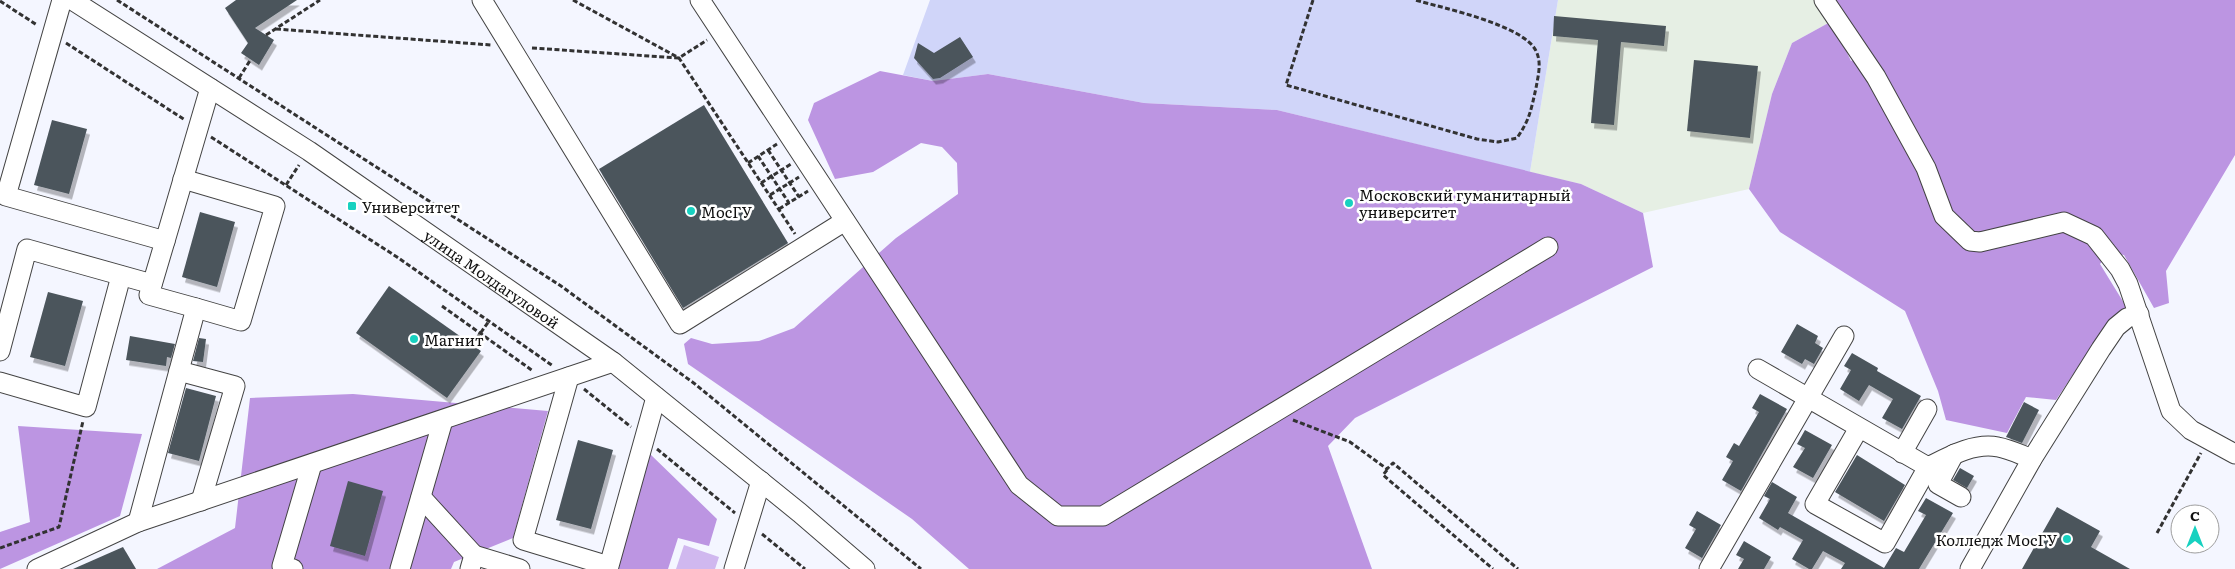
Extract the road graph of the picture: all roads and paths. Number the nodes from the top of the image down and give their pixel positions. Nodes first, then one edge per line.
1 (62, 0) edge
2 (72, 0) edge
3 (117, 0) edge
4 (320, 0) edge
5 (482, 0) edge
6 (573, 0) edge
7 (700, 0) edge
8 (1313, 0) edge
9 (1415, 0) edge
10 (1824, 0) edge
11 (0, 1) edge
12 (52, 34) junction
13 (266, 35) dead end
14 (251, 59) dead end
15 (239, 78) junction
16 (210, 88) junction
17 (198, 128) junction
18 (790, 136) junction
19 (768, 150) junction
20 (758, 156) junction
21 (748, 163) junction
22 (781, 170) junction
23 (812, 170) junction
24 (771, 176) junction
25 (183, 179) junction
26 (762, 183) junction
27 (790, 183) junction
28 (780, 189) junction
29 (770, 195) junction
30 (799, 197) junction
31 (788, 203) junction
32 (779, 209) junction
33 (845, 221) junction
34 (165, 241) junction
35 (804, 247) junction
36 (1548, 247) dead end
37 (121, 276) junction
38 (152, 284) junction
39 (442, 306) dead end
40 (196, 308) junction
41 (2139, 314) junction
42 (489, 321) junction
43 (480, 334) junction
44 (1844, 336) dead end
45 (472, 344) dead end
46 (0, 351) edge
47 (613, 362) junction
48 (179, 370) junction
49 (1758, 370) dead end
50 (570, 377) junction
51 (0, 382) edge
52 (550, 384) junction
53 (656, 397) junction
54 (1807, 398) junction
55 (86, 407) junction
56 (1928, 409) dead end
57 (1274, 413) junction
58 (442, 420) junction
59 (1859, 428) junction
60 (644, 438) junction
61 (2209, 440) junction
62 (1902, 453) junction
63 (1954, 454) junction
64 (2235, 454) edge
65 (2032, 459) junction
66 (312, 464) junction
67 (1928, 468) junction
68 (1387, 469) junction
69 (761, 481) junction
70 (421, 497) junction
71 (1961, 497) dead end
72 (201, 501) junction
73 (138, 522) junction
74 (748, 523) junction
75 (2158, 533) dead end
76 (0, 548) edge
77 (472, 562) edge
78 (37, 569) edge
79 (293, 569) edge
80 (400, 569) edge
81 (520, 569) edge
82 (734, 569) edge
83 (805, 569) edge
84 (864, 569) edge
85 (921, 569) edge
86 (1493, 569) edge
87 (1518, 569) edge
88 (1709, 569) edge
89 (1970, 569) edge

1 - 12 street
2 - 16 street, улица Молдагуловой
3 - 15 path
4 - 13 path
5 - 35 street
6 - 21 path
7 - 18 street
8 - 9 path
10 - 41 street
11 - 12 path
12 - 17 path
12 - 34 street
14 - 15 path
15 - 85 path
16 - 17 street
16 - 47 street, улица Молдагуловой
17 - 25 street
17 - 42 path
18 - 19 path
18 - 23 street
19 - 20 path
19 - 22 path
20 - 21 path
20 - 24 path
21 - 26 path
22 - 23 path
22 - 24 path
22 - 27 path
23 - 27 path
23 - 30 path
23 - 33 street
24 - 26 path
24 - 28 path
25 - 34 street
25 - 40 street
26 - 29 path
27 - 28 path
27 - 30 path
28 - 29 path
28 - 31 path
29 - 32 path
30 - 31 path
31 - 32 path
32 - 35 path
33 - 35 street
33 - 57 street
34 - 38 street
36 - 57 street
37 - 38 street
37 - 46 street
37 - 55 street
38 - 40 street
39 - 43 path
40 - 48 street
41 - 61 street
41 - 65 street
42 - 43 path
42 - 50 path
43 - 45 path
43 - 52 path
44 - 54 street
47 - 50 street
47 - 53 street, улица Молдагуловой
48 - 72 street
48 - 73 street
49 - 54 street
50 - 52 street
50 - 60 path
50 - 60 street
51 - 55 street
52 - 58 street
53 - 60 street
53 - 69 street, улица Молдагуловой
54 - 59 street
54 - 88 street
55 - 76 path
56 - 62 street
57 - 68 path
58 - 66 street
58 - 70 street
59 - 62 street
59 - 67 street
60 - 74 path
61 - 64 street
61 - 75 path
62 - 67 street
63 - 65 street
63 - 67 street
63 - 71 street
65 - 89 street
66 - 72 street
66 - 79 street
68 - 86 path
68 - 87 path
69 - 74 street
69 - 84 street, улица Молдагуловой
70 - 77 street
70 - 80 street
72 - 73 street
73 - 78 street
74 - 82 street
74 - 83 path
77 - 81 street

